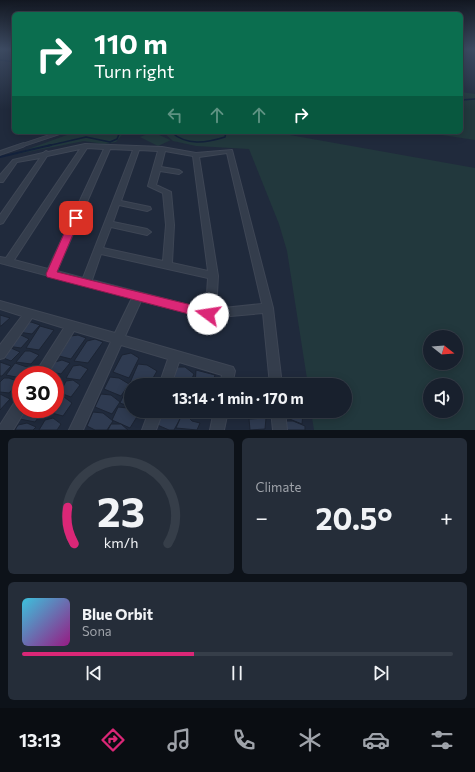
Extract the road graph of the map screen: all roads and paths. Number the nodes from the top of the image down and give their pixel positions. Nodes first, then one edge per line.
1 (56, 134) edge
2 (85, 146) junction
3 (107, 148) junction
4 (136, 148) junction
5 (162, 149) junction
6 (0, 153) edge
7 (46, 153) junction
8 (196, 155) junction
9 (156, 168) junction
10 (179, 172) dead end
11 (0, 180) edge
12 (116, 202) junction
13 (148, 209) dead end
14 (0, 220) edge
15 (108, 224) junction
16 (147, 232) dead end
17 (98, 250) junction
18 (4, 261) edge
19 (167, 266) junction
20 (51, 274) junction
21 (213, 276) junction
22 (86, 283) junction
23 (138, 296) junction
24 (0, 305) edge
25 (268, 308) junction
26 (29, 314) junction
27 (208, 314) junction
28 (71, 326) junction
29 (119, 339) junction
30 (0, 354) edge
31 (174, 355) junction
32 (46, 366) edge
33 (166, 378) edge
34 (228, 378) edge
35 (275, 378) edge
36 (13, 418) edge
37 (153, 418) edge
38 (220, 418) edge
39 (279, 418) edge
40 (5, 430) edge
41 (76, 430) edge
42 (149, 430) edge
43 (217, 430) edge
44 (280, 430) edge

1 - 6 lane
2 - 3 street
2 - 7 street
2 - 18 street
3 - 4 street
3 - 20 street
4 - 5 street
4 - 12 street
5 - 8 street
5 - 9 street
7 - 11 street
7 - 14 street
8 - 21 street
8 - 25 street
9 - 10 street
9 - 19 street
12 - 13 street
12 - 15 street
15 - 16 street
15 - 17 street
17 - 19 street
17 - 22 street
18 - 20 street
19 - 21 street
20 - 22 street
21 - 27 street
22 - 23 street
23 - 27 street
23 - 29 street
24 - 26 street
25 - 27 street
25 - 35 street
26 - 28 street
26 - 30 street
28 - 29 street
28 - 32 street
29 - 31 street
29 - 41 street
31 - 33 street
31 - 34 street
36 - 40 street
37 - 42 street
38 - 43 street
39 - 44 street

